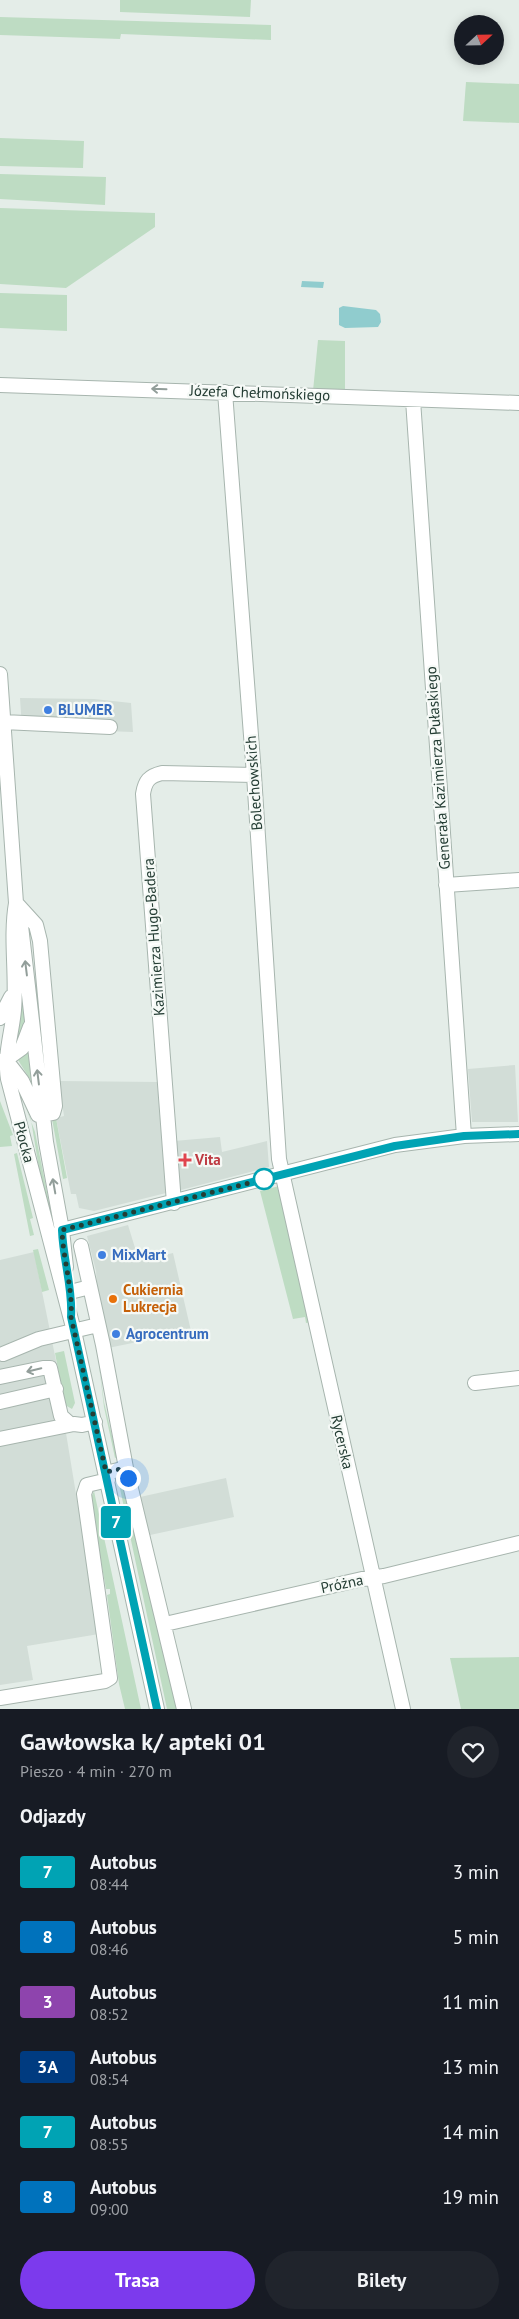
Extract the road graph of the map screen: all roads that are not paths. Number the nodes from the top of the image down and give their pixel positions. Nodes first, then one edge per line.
1 (0, 385) edge
2 (225, 392) junction
3 (413, 400) junction
4 (519, 403) edge
5 (0, 674) edge
6 (3, 722) junction
7 (110, 726) dead end
8 (254, 775) junction
9 (519, 880) edge
10 (446, 885) junction
11 (16, 902) junction
12 (13, 992) junction
13 (31, 1017) junction
14 (0, 1018) edge
15 (2, 1059) edge
16 (0, 1076) edge
17 (11, 1095) junction
18 (43, 1115) junction
19 (519, 1134) edge
20 (464, 1136) junction
21 (46, 1142) junction
22 (281, 1174) junction
23 (174, 1203) junction
24 (41, 1205) junction
25 (62, 1230) junction
26 (81, 1246) dead end
27 (54, 1253) junction
28 (90, 1287) junction
29 (70, 1292) junction
30 (73, 1324) junction
31 (98, 1325) junction
32 (3, 1354) dead end
33 (0, 1377) edge
34 (519, 1378) edge
35 (475, 1383) dead end
36 (56, 1389) junction
37 (0, 1402) edge
38 (66, 1420) junction
39 (94, 1422) junction
40 (0, 1429) edge
41 (0, 1439) edge
42 (126, 1468) junction
43 (107, 1476) junction
44 (519, 1543) edge
45 (373, 1578) junction
46 (165, 1624) junction
47 (0, 1698) edge
48 (157, 1709) edge
49 (184, 1709) edge
50 (403, 1709) edge

2 -> 1 street, Józefa Chełmońskiego
2 - 3 street, Józefa Chełmońskiego
2 - 8 street, Bolechowskich
3 - 4 street, Józefa Chełmońskiego
3 - 10 street, Generała Kazimierza Pułaskiego
5 - 6 street, Płocka
6 - 7 street
6 - 11 street, Płocka
8 - 22 street, Bolechowskich
8 - 23 street, Kazimierza Hugo-Badera
9 - 10 street
10 - 20 street, Generała Kazimierza Pułaskiego
11 - 12 street, Płocka
13 -> 11 street, Płocka
11 - 18 street
12 - 14 street
12 - 15 street, Płocka
13 - 15 street
18 -> 13 street, Płocka
15 - 17 street, Płocka
15 - 21 street
16 - 17 street
17 - 24 street, Płocka
18 - 21 street, Płocka
19 - 20 street
20 - 22 street
25 -> 21 street, Płocka
22 - 23 street
22 - 45 street, Rycerska
23 - 25 street
24 - 25 street
24 - 27 street, Płocka
25 - 27 street
25 - 29 street, Płocka
26 - 28 street
27 - 30 street, Płocka
28 - 29 street
28 - 31 street
29 - 30 street, Płocka
30 - 31 street
30 - 32 street
30 - 39 street, Płocka
31 - 42 street
36 -> 33 street
34 - 35 street
36 - 37 street
36 - 38 street
38 - 39 street
38 - 40 street
38 - 41 street
39 - 43 street, Płocka
42 - 43 street
42 - 46 street
43 - 47 street
43 - 48 street, Płocka
44 - 45 street, Próżna
45 - 46 street, Próżna
45 - 50 street, Rycerska
46 - 49 street

